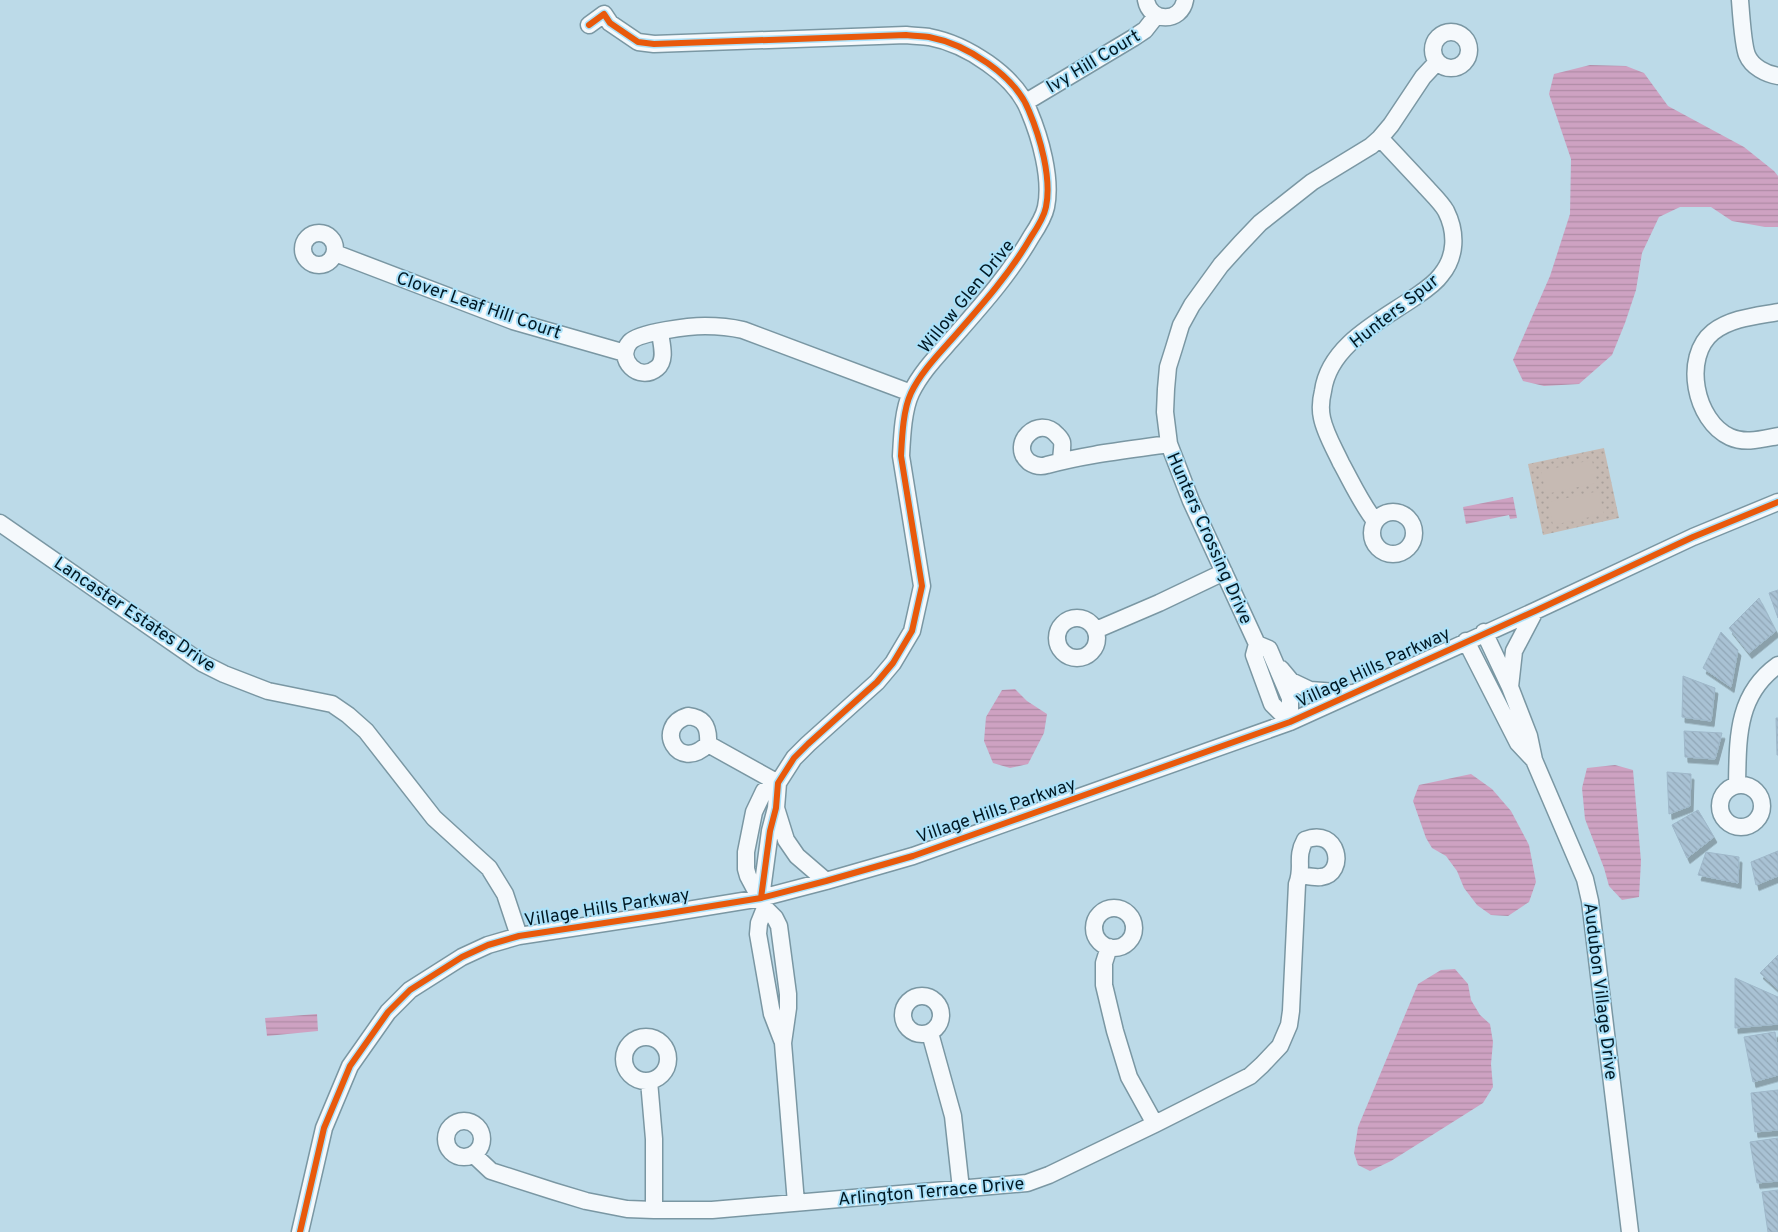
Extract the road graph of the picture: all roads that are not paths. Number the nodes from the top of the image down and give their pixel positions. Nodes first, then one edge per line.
1 (1146, 0) edge
2 (1184, 0) edge
3 (1740, 0) edge
4 (1156, 16) junction
5 (589, 25) dead end
6 (1437, 62) dead end
7 (1778, 76) edge
8 (1026, 102) junction
9 (1380, 138) junction
10 (334, 253) dead end
11 (1778, 312) edge
12 (660, 332) junction
13 (625, 353) junction
14 (911, 393) junction
15 (1778, 436) edge
16 (1169, 444) junction
17 (1055, 463) dead end
18 (1778, 502) edge
19 (1375, 521) dead end
20 (0, 523) edge
21 (1224, 572) junction
22 (1535, 611) junction
23 (1096, 630) dead end
24 (1484, 632) junction
25 (1466, 641) junction
26 (1257, 644) junction
27 (1273, 659) junction
28 (1778, 665) edge
29 (1510, 687) junction
30 (1352, 694) junction
31 (1290, 722) junction
32 (708, 744) dead end
33 (1534, 760) junction
34 (778, 783) junction
35 (1737, 785) dead end
36 (776, 808) junction
37 (1301, 875) dead end
38 (826, 881) junction
39 (763, 903) junction
40 (519, 936) junction
41 (1108, 947) dead end
42 (930, 1033) dead end
43 (650, 1081) dead end
44 (1155, 1124) junction
45 (474, 1155) dead end
46 (961, 1189) junction
47 (796, 1203) junction
48 (654, 1210) junction
49 (300, 1232) edge
50 (1630, 1232) edge

1 - 4 street
2 - 4 street
3 - 7 street
4 - 8 street, Ivy Hill Court
5 - 8 street, Willow Glen Drive
6 - 9 street, Hunters Crossing Drive
8 - 14 street, Willow Glen Drive
9 - 16 street, Hunters Crossing Drive
9 - 19 street, Hunters Spur
10 - 13 street, Clover Leaf Hill Court
11 - 15 street
12 - 13 street
12 - 13 street
12 - 14 street
14 - 34 street, Willow Glen Drive
16 - 17 street
16 - 21 street, Hunters Crossing Drive
18 - 22 street, Village Hills Parkway
20 - 40 street, Lancaster Estates Drive
21 - 23 street
21 - 26 street, Hunters Crossing Drive
22 - 24 street, Village Hills Parkway
22 - 29 street, Audubon Village Drive
24 - 25 street, Village Hills Parkway
24 - 29 street, Audubon Village Drive
25 - 30 street, Village Hills Parkway
25 - 33 street, Audubon Village Drive
26 - 27 street, Hunters Crossing Drive
26 - 31 street, Hunters Crossing Drive
27 - 30 street, Hunters Crossing Drive
27 - 31 street, Hunters Crossing Drive
28 - 35 street
29 - 33 street, Audubon Village Drive
30 - 31 street, Village Hills Parkway
31 - 38 street, Village Hills Parkway
32 - 34 street
33 - 50 street, Audubon Village Drive
34 - 36 street, Willow Glen Drive
34 - 39 street, Willow Glen Drive
36 - 38 street
36 - 39 street, Willow Glen Drive
37 - 44 street, Arlington Terrace Drive
38 - 39 street, Village Hills Parkway
39 - 40 street, Village Hills Parkway
39 - 47 street
40 - 49 street, Village Hills Parkway
41 - 44 street
42 - 46 street
43 - 48 street
44 - 46 street, Arlington Terrace Drive
45 - 48 street, Arlington Terrace Drive
46 - 47 street, Arlington Terrace Drive
47 - 48 street, Arlington Terrace Drive

